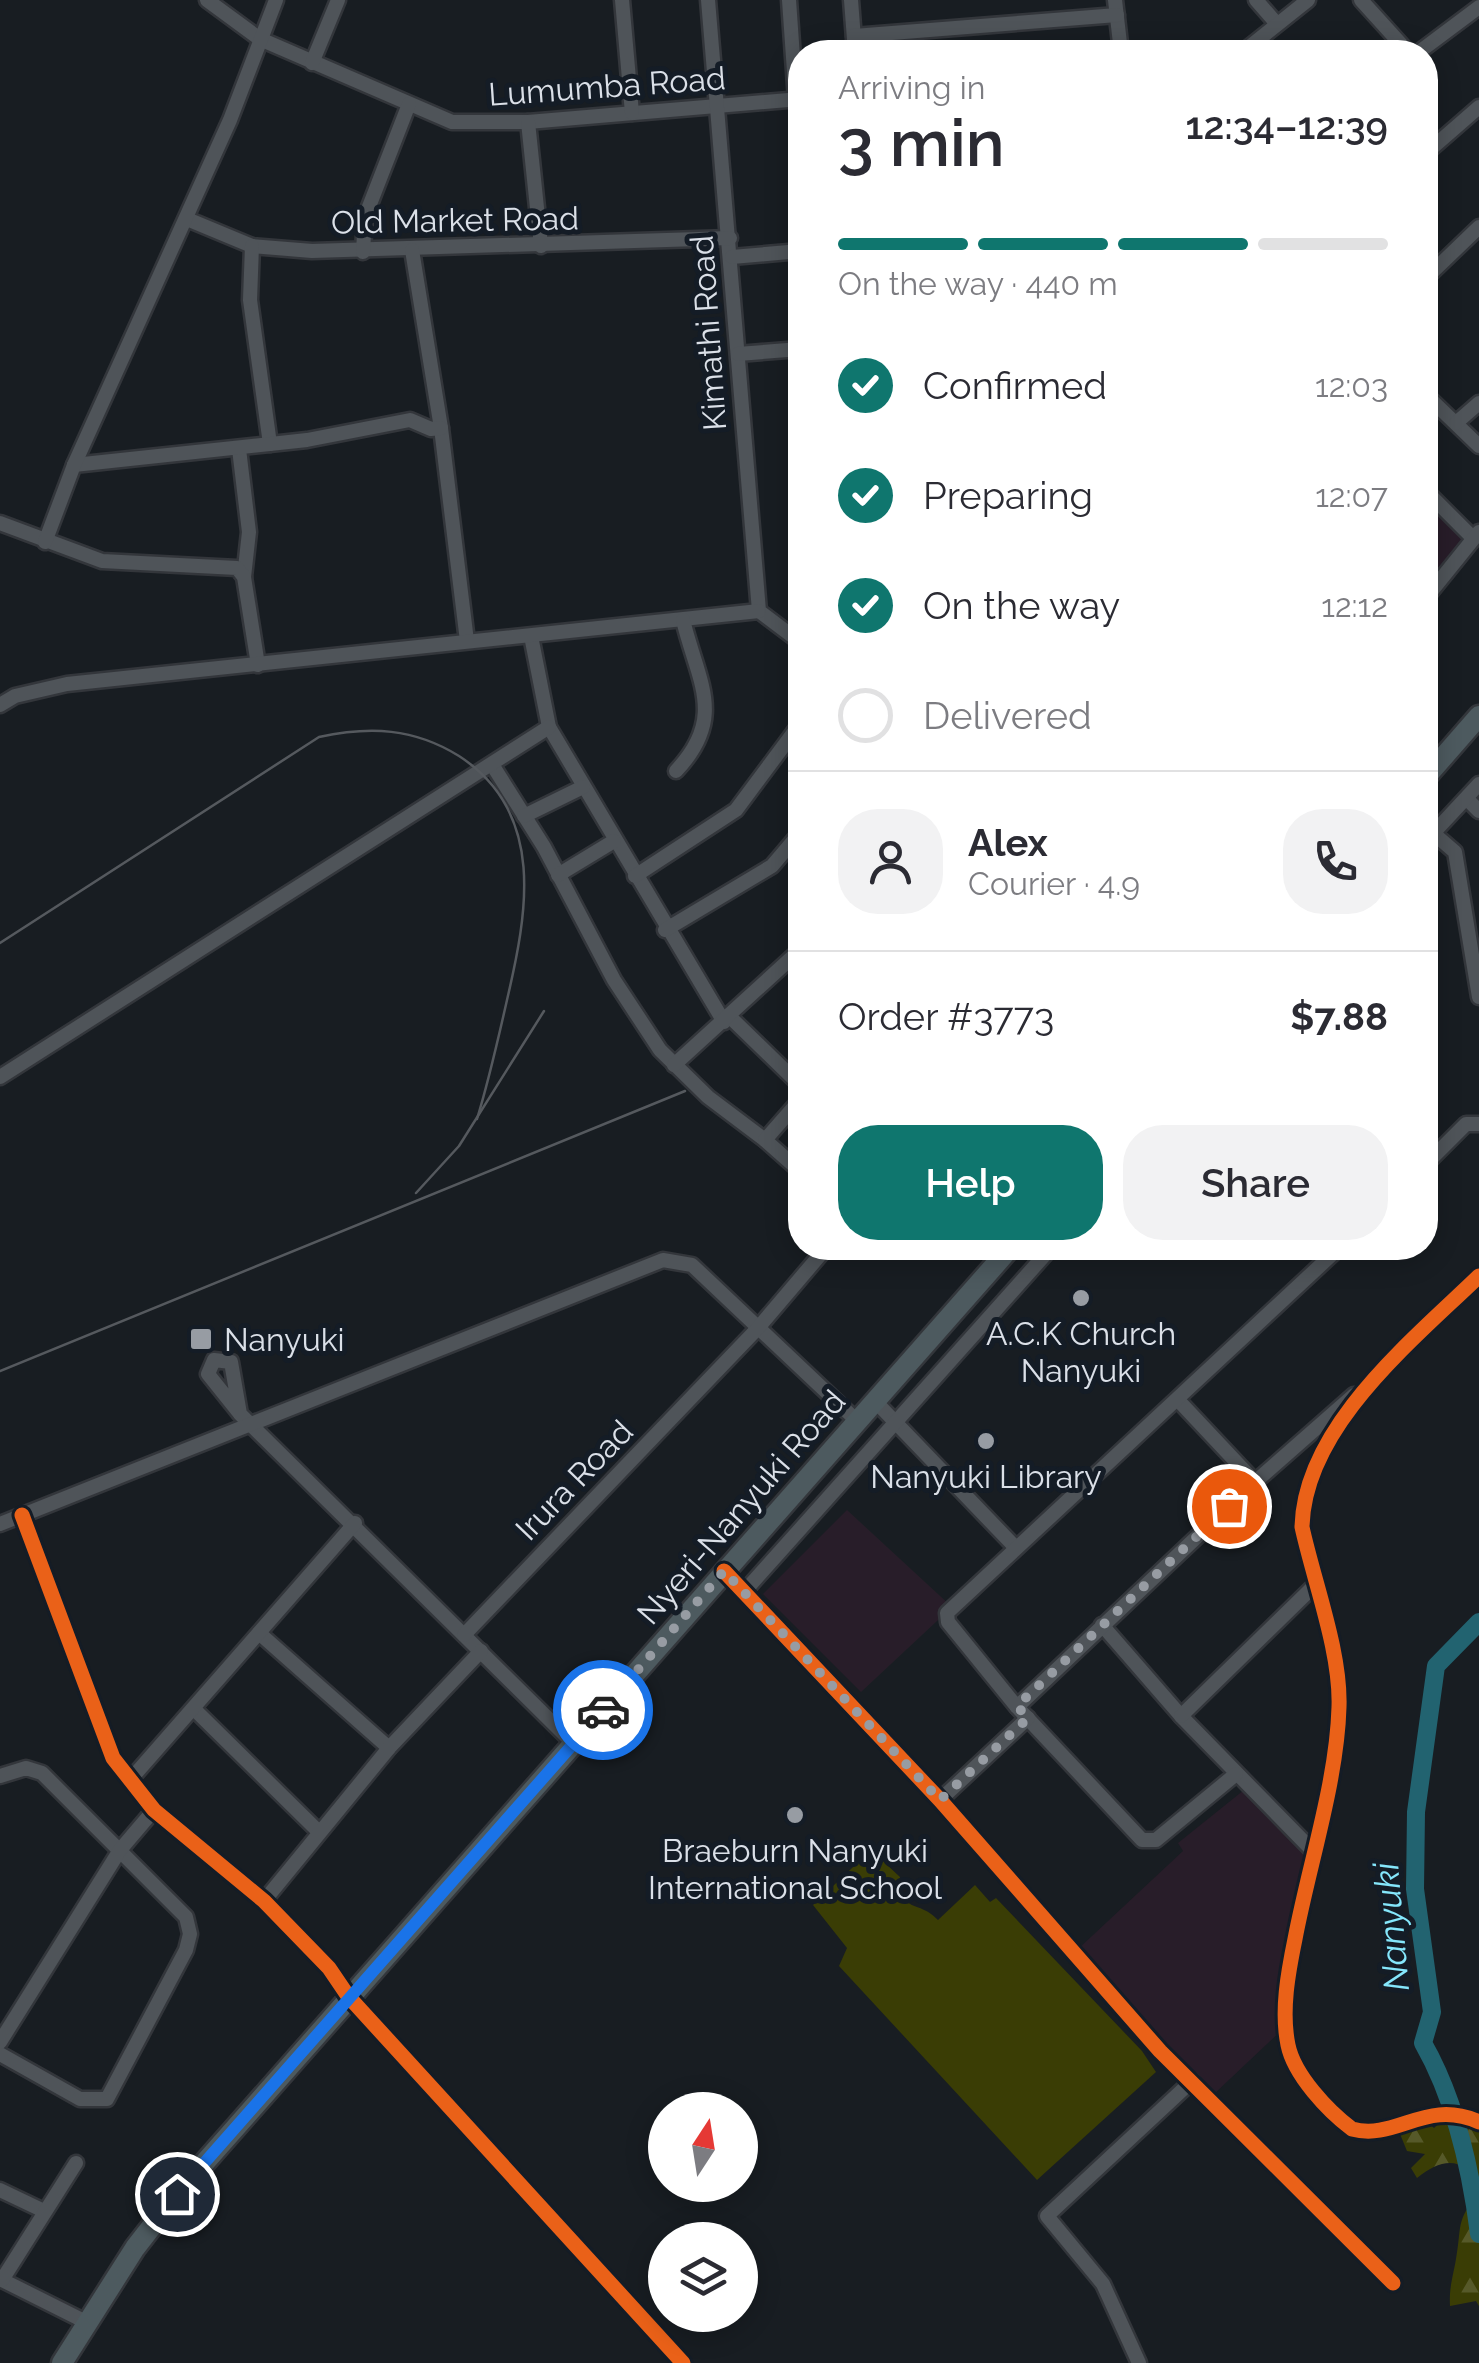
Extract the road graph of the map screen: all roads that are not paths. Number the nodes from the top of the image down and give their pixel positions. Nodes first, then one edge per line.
1 (207, 0) edge
2 (276, 0) edge
3 (338, 0) edge
4 (622, 0) edge
5 (708, 0) edge
6 (790, 0) edge
7 (851, 0) edge
8 (1256, 0) edge
9 (1308, 0) edge
10 (1361, 0) edge
11 (1116, 8) edge
12 (1479, 8) edge
13 (1278, 24) junction
14 (854, 36) junction
15 (260, 39) junction
16 (793, 40) edge
17 (854, 40) edge
18 (1120, 40) edge
19 (1257, 40) edge
20 (1397, 40) edge
21 (1435, 40) edge
22 (312, 64) junction
23 (788, 101) edge
24 (409, 104) junction
25 (716, 106) junction
26 (1479, 107) edge
27 (632, 113) junction
28 (528, 122) junction
29 (1438, 143) edge
30 (187, 220) junction
31 (1479, 227) edge
32 (730, 238) junction
33 (252, 246) junction
34 (541, 246) junction
35 (412, 250) junction
36 (363, 252) junction
37 (788, 252) edge
38 (732, 256) junction
39 (1438, 266) edge
40 (788, 351) edge
41 (738, 354) junction
42 (1479, 404) edge
43 (1438, 407) edge
44 (1456, 424) junction
45 (441, 428) junction
46 (270, 444) junction
47 (1479, 446) edge
48 (239, 448) junction
49 (74, 466) junction
50 (1438, 501) edge
51 (0, 522) edge
52 (1476, 535) edge
53 (45, 542) junction
54 (244, 576) junction
55 (1438, 583) edge
56 (759, 611) junction
57 (683, 620) junction
58 (788, 633) edge
59 (531, 636) junction
60 (467, 641) junction
61 (258, 665) junction
62 (0, 705) edge
63 (1479, 716) edge
64 (548, 728) junction
65 (788, 740) edge
66 (1438, 763) edge
67 (493, 766) junction
68 (676, 771) dead end
69 (1479, 784) edge
70 (582, 787) junction
71 (1467, 799) junction
72 (1479, 810) edge
73 (524, 816) junction
74 (1438, 824) edge
75 (1438, 840) edge
76 (614, 842) junction
77 (788, 848) edge
78 (558, 874) junction
79 (635, 876) junction
80 (665, 930) junction
81 (788, 962) edge
82 (1479, 998) edge
83 (727, 1020) junction
84 (674, 1064) junction
85 (788, 1074) edge
86 (0, 1077) edge
87 (788, 1114) edge
88 (1479, 1124) edge
89 (765, 1140) junction
90 (1438, 1152) edge
91 (788, 1160) edge
92 (816, 1260) edge
93 (999, 1260) edge
94 (1040, 1260) edge
95 (1326, 1260) edge
96 (1479, 1276) edge
97 (758, 1328) junction
98 (1370, 1382) junction
99 (875, 1400) junction
100 (1178, 1400) junction
101 (246, 1418) junction
102 (856, 1420) junction
103 (894, 1422) junction
104 (1254, 1482) junction
105 (793, 1493) junction
106 (814, 1512) junction
107 (22, 1515) junction
108 (355, 1523) junction
109 (0, 1524) edge
110 (1016, 1548) junction
111 (724, 1571) junction
112 (1315, 1585) junction
113 (744, 1592) junction
114 (1102, 1626) junction
115 (260, 1634) junction
116 (464, 1634) junction
117 (481, 1651) junction
118 (194, 1709) junction
119 (1022, 1712) junction
120 (1181, 1716) junction
121 (572, 1743) junction
122 (388, 1748) junction
123 (1236, 1774) junction
124 (0, 1776) edge
125 (130, 1780) junction
126 (940, 1800) junction
127 (154, 1810) junction
128 (318, 1831) junction
129 (120, 1850) junction
130 (1312, 1850) junction
131 (264, 1901) junction
132 (348, 1996) junction
133 (0, 2042) edge
134 (0, 2054) edge
135 (1192, 2081) junction
136 (1479, 2122) edge
137 (76, 2163) dead end
138 (0, 2190) edge
139 (44, 2212) junction
140 (1, 2280) edge
141 (1393, 2282) dead end
142 (86, 2322) junction
143 (62, 2363) edge
144 (684, 2363) edge
145 (1138, 2363) edge

1 - 15 street, Lumumba Road
2 - 15 street
3 - 22 street
4 - 27 street
5 - 25 street, Kimathi Road
6 - 16 street
7 - 14 street
8 - 13 street
9 - 13 street
10 - 20 street
11 - 14 street
11 - 18 street
12 - 21 street
13 - 19 street
14 - 17 street
15 - 22 street, Lumumba Road
15 - 30 street
22 - 24 street, Lumumba Road
23 - 25 street, Lumumba Road
24 - 28 street, Lumumba Road
24 - 36 street
25 - 27 street, Lumumba Road
25 - 32 street, Kimathi Road
26 - 29 street
27 - 28 street, Lumumba Road
28 - 34 street
30 - 33 street, Old Market Road
30 - 49 street
31 - 39 street
32 - 34 street, Old Market Road
32 - 38 street, Kimathi Road
33 - 36 street, Old Market Road
33 - 46 street
34 - 35 street, Old Market Road
35 - 36 street, Old Market Road
35 - 45 street
37 - 38 street
38 - 41 street, Kimathi Road
40 - 41 street
41 - 56 street, Kimathi Road
42 - 44 street
43 - 44 street
44 - 47 street
45 - 46 street
45 - 60 street
46 - 48 street
48 - 49 street
48 - 54 street
49 - 53 street
50 - 52 street
51 - 53 street
52 - 55 street
53 - 54 street
54 - 61 street
56 - 57 street
56 - 58 street
57 - 59 street
57 - 68 street
59 - 60 street
59 - 64 street
60 - 61 street
61 - 62 street
63 - 66 highway
64 - 67 street
64 - 70 street
65 - 79 street
67 - 73 street
67 - 86 street
69 - 71 street
70 - 73 street
70 - 76 street
71 - 72 street
71 - 74 street
73 - 78 street
75 - 82 street
76 - 78 street
76 - 79 street
77 - 80 street
78 - 84 street
79 - 80 street
80 - 83 street
81 - 83 street
83 - 84 street
83 - 85 street
84 - 89 street
87 - 89 street
88 - 90 street
89 - 91 street
92 - 97 street, Irura Road
93 - 99 highway, Nyeri-Nanyuki Road
94 - 103 street
95 - 100 street
96 - 98 street
97 - 101 street
97 - 102 street
97 - 116 street, Irura Road
98 - 104 street
98 - 112 street
99 - 102 highway, Nyeri-Nanyuki Road
99 - 103 street
100 - 104 street
100 - 110 street
101 - 107 street
101 - 108 street
102 - 105 highway, Nyeri-Nanyuki Road
103 - 106 street
103 - 110 street
104 - 114 street
105 - 106 street
105 - 111 highway, Nyeri-Nanyuki Road
106 - 113 street
107 - 109 street
107 - 125 street
108 - 115 street
108 - 116 street
110 - 119 street
111 - 113 street
111 - 121 highway, Nyeri-Nanyuki Road
112 - 120 street
112 - 130 street
113 - 126 street
114 - 119 street
114 - 120 street
115 - 118 street
115 - 122 street
116 - 117 street
117 - 121 street
117 - 122 street
118 - 125 street
118 - 128 street
119 - 123 street
119 - 126 street
120 - 123 street
121 - 132 highway, Nyeri-Nanyuki Road
122 - 128 street
123 - 130 street
124 - 129 street
125 - 127 street
126 - 135 street
127 - 129 street
127 - 131 street
128 - 131 street
129 - 133 street
129 - 134 street
130 - 136 street
131 - 132 street
132 - 142 highway, Nyeri-Nanyuki Road
132 - 144 street
135 - 141 street
135 - 145 street
137 - 139 street
138 - 139 street
139 - 140 street
140 - 142 street
142 - 143 highway, Nyeri-Nanyuki Road

